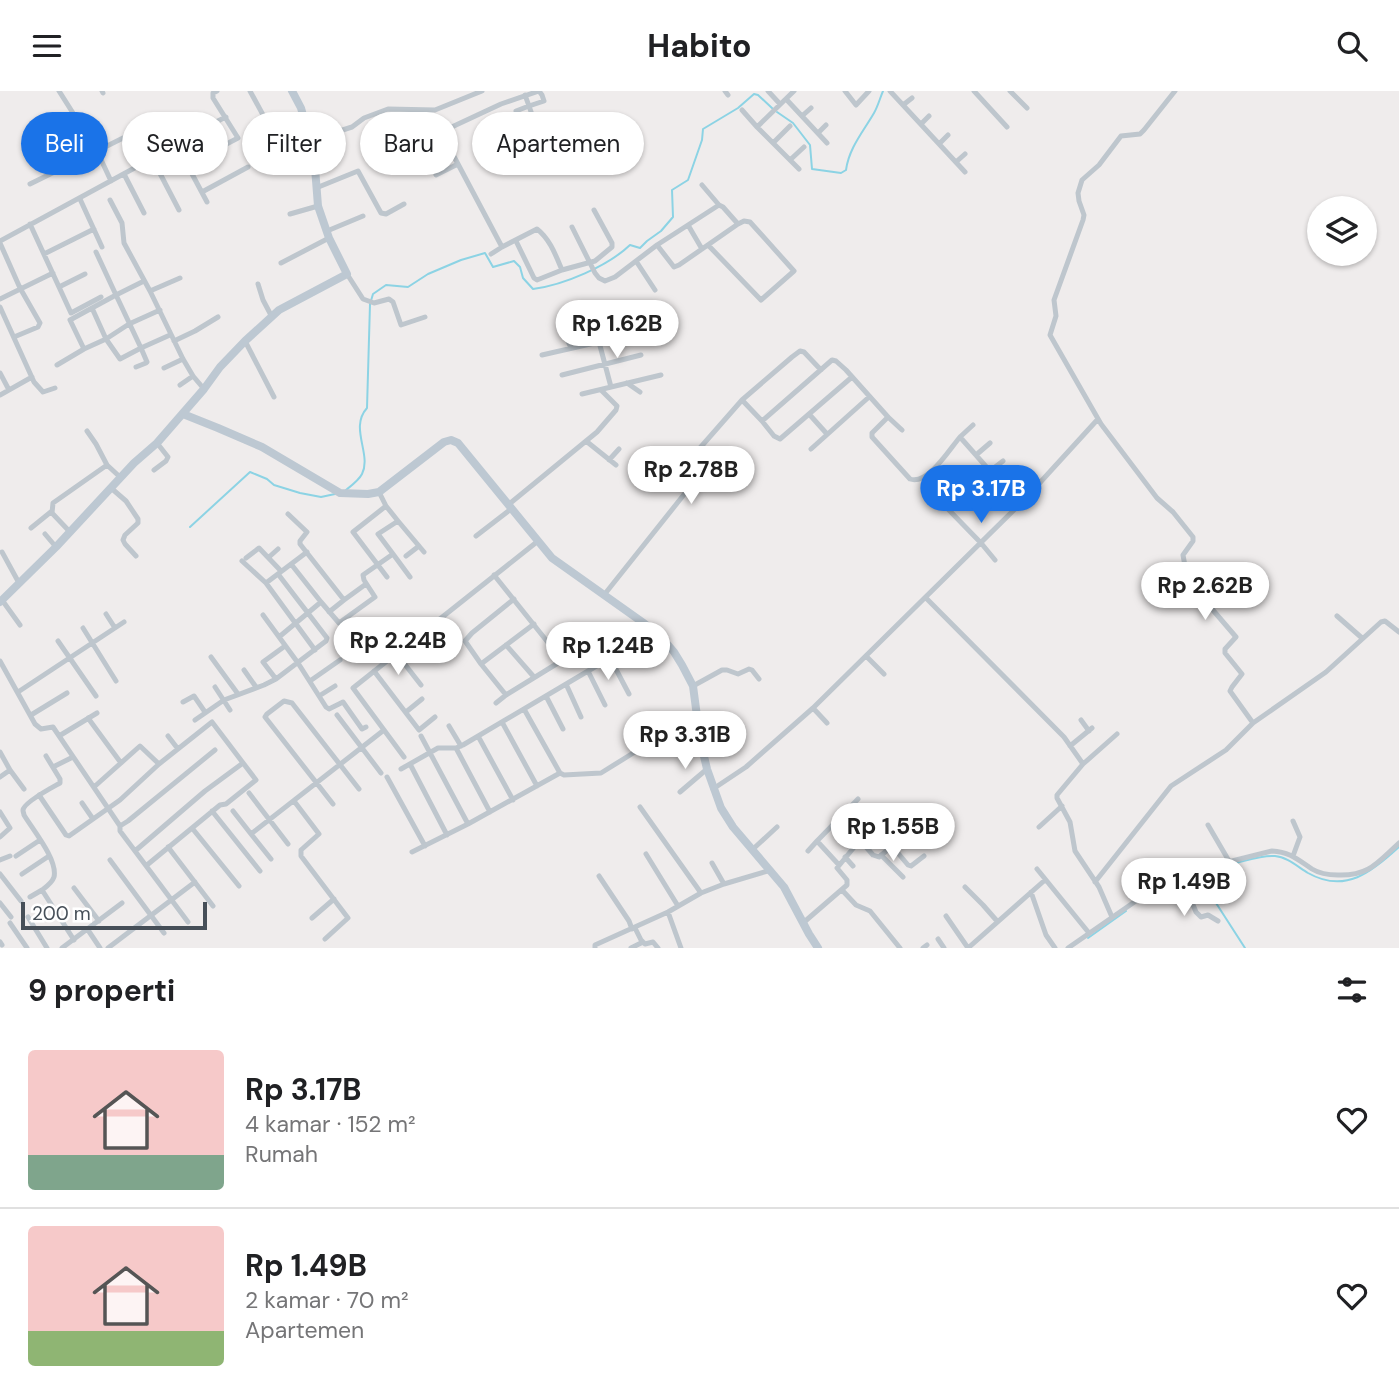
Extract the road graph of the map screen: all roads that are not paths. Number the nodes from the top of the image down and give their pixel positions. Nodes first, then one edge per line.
1 (59, 91) edge
2 (217, 91) edge
3 (250, 91) edge
4 (292, 91) edge
5 (482, 91) edge
6 (539, 91) edge
7 (768, 91) edge
8 (794, 91) edge
9 (845, 91) edge
10 (869, 91) edge
11 (890, 91) edge
12 (974, 91) edge
13 (1010, 91) edge
14 (1175, 91) edge
15 (525, 95) junction
16 (912, 98) dead end
17 (786, 99) junction
18 (529, 106) junction
19 (903, 106) junction
20 (811, 108) dead end
21 (776, 109) junction
22 (1027, 109) dead end
23 (742, 110) dead end
24 (429, 111) joint
25 (516, 111) dead end
26 (72, 112) edge
27 (223, 112) edge
28 (261, 112) edge
29 (302, 112) edge
30 (531, 112) edge
31 (802, 116) junction
32 (929, 116) dead end
33 (228, 120) edge
34 (458, 124) edge
35 (920, 124) junction
36 (826, 125) dead end
37 (790, 126) dead end
38 (757, 127) junction
39 (1007, 127) dead end
40 (346, 129) edge
41 (818, 133) junction
42 (948, 135) dead end
43 (228, 143) edge
44 (773, 143) junction
45 (827, 143) dead end
46 (939, 143) junction
47 (804, 147) dead end
48 (965, 154) dead end
49 (790, 160) junction
50 (956, 162) junction
51 (458, 164) edge
52 (799, 169) dead end
53 (242, 170) edge
54 (965, 172) dead end
55 (108, 174) edge
56 (48, 175) edge
57 (122, 175) edge
58 (125, 175) edge
59 (161, 175) edge
60 (193, 175) edge
61 (315, 175) edge
62 (111, 180) junction
63 (30, 184) dead end
64 (702, 185) dead end
65 (315, 188) junction
66 (202, 193) junction
67 (80, 199) junction
68 (110, 200) dead end
69 (207, 202) dead end
70 (404, 204) dead end
71 (719, 205) junction
72 (318, 206) junction
73 (594, 210) dead end
74 (179, 211) dead end
75 (144, 213) dead end
76 (290, 214) dead end
77 (363, 216) dead end
78 (30, 224) junction
79 (738, 224) junction
80 (688, 225) junction
81 (572, 227) dead end
82 (94, 229) junction
83 (328, 235) junction
84 (516, 241) junction
85 (0, 242) edge
86 (708, 244) junction
87 (657, 245) junction
88 (102, 247) dead end
89 (502, 247) junction
90 (702, 249) junction
91 (96, 252) dead end
92 (44, 254) junction
93 (491, 254) dead end
94 (636, 261) junction
95 (281, 263) dead end
96 (590, 264) junction
97 (562, 270) junction
98 (53, 273) junction
99 (85, 274) dead end
100 (347, 274) junction
101 (180, 278) dead end
102 (144, 281) junction
103 (257, 284) dead end
104 (59, 287) junction
105 (20, 288) junction
106 (655, 290) dead end
107 (150, 291) junction
108 (116, 295) junction
109 (101, 297) dead end
110 (0, 299) edge
111 (0, 307) edge
112 (92, 308) junction
113 (160, 310) junction
114 (218, 317) dead end
115 (272, 317) junction
116 (425, 317) dead end
117 (130, 324) junction
118 (563, 330) dead end
119 (14, 337) junction
120 (172, 338) junction
121 (106, 339) junction
122 (612, 339) dead end
123 (245, 341) junction
124 (599, 342) junction
125 (141, 348) junction
126 (571, 348) junction
127 (84, 349) junction
128 (542, 355) dead end
129 (642, 355) dead end
130 (183, 359) junction
131 (605, 364) junction
132 (57, 365) dead end
133 (136, 367) dead end
134 (164, 368) dead end
135 (821, 370) junction
136 (0, 373) edge
137 (562, 375) dead end
138 (660, 375) dead end
139 (193, 376) junction
140 (32, 377) junction
141 (852, 377) junction
142 (627, 383) junction
143 (180, 385) dead end
144 (55, 387) dead end
145 (611, 387) junction
146 (204, 389) junction
147 (9, 390) junction
148 (601, 390) junction
149 (640, 392) dead end
150 (582, 394) dead end
151 (0, 395) edge
152 (274, 397) dead end
153 (869, 397) junction
154 (742, 400) junction
155 (183, 414) junction
156 (809, 414) junction
157 (888, 417) junction
158 (1098, 419) junction
159 (762, 421) junction
160 (973, 425) dead end
161 (87, 431) dead end
162 (902, 431) dead end
163 (827, 434) junction
164 (960, 437) junction
165 (586, 441) junction
166 (157, 443) junction
167 (989, 443) dead end
168 (619, 449) dead end
169 (811, 449) dead end
170 (976, 455) junction
171 (609, 460) junction
172 (1003, 461) dead end
173 (107, 465) junction
174 (616, 465) dead end
175 (154, 470) dead end
176 (990, 471) junction
177 (1017, 475) dead end
178 (120, 477) junction
179 (111, 488) junction
180 (1005, 488) junction
181 (379, 492) junction
182 (1020, 505) junction
183 (386, 506) junction
184 (945, 506) dead end
185 (509, 507) junction
186 (52, 511) junction
187 (288, 514) dead end
188 (398, 521) junction
189 (31, 528) dead end
190 (70, 533) junction
191 (46, 534) dead end
192 (476, 536) dead end
193 (538, 541) junction
194 (982, 543) junction
195 (419, 546) junction
196 (56, 547) junction
197 (278, 549) dead end
198 (2, 552) dead end
199 (307, 552) junction
200 (424, 552) dead end
201 (393, 554) junction
202 (136, 556) dead end
203 (405, 556) dead end
204 (269, 557) junction
205 (995, 560) dead end
206 (291, 564) junction
207 (377, 565) junction
208 (280, 573) junction
209 (494, 575) junction
210 (387, 577) dead end
211 (410, 577) dead end
212 (19, 583) junction
213 (266, 583) junction
214 (366, 584) junction
215 (601, 594) junction
216 (926, 598) junction
217 (513, 599) junction
218 (344, 600) junction
219 (1, 601) edge
220 (321, 601) junction
221 (308, 612) junction
222 (330, 612) junction
223 (106, 614) dead end
224 (263, 615) dead end
225 (1337, 616) dead end
226 (124, 622) dead end
227 (295, 623) junction
228 (534, 624) junction
229 (20, 625) dead end
230 (83, 628) dead end
231 (115, 628) junction
232 (652, 630) junction
233 (1399, 632) edge
234 (279, 637) junction
235 (1362, 638) junction
236 (58, 641) dead end
237 (93, 643) junction
238 (506, 645) junction
239 (285, 646) junction
240 (584, 647) dead end
241 (315, 650) junction
242 (396, 653) junction
243 (866, 656) junction
244 (211, 657) dead end
245 (70, 658) junction
246 (610, 658) junction
247 (340, 660) dead end
248 (562, 660) junction
249 (0, 661) edge
250 (298, 663) junction
251 (481, 664) junction
252 (244, 670) dead end
253 (374, 671) junction
254 (588, 671) junction
255 (884, 674) dead end
256 (534, 677) junction
257 (276, 679) junction
258 (759, 679) dead end
259 (116, 681) dead end
260 (310, 681) junction
261 (566, 684) junction
262 (421, 685) dead end
263 (335, 686) dead end
264 (693, 686) junction
265 (215, 687) dead end
266 (256, 687) junction
267 (18, 692) junction
268 (66, 694) dead end
269 (238, 694) junction
270 (629, 694) dead end
271 (506, 695) junction
272 (96, 696) dead end
273 (319, 696) junction
274 (546, 696) junction
275 (422, 699) dead end
276 (224, 700) junction
277 (183, 702) dead end
278 (496, 703) dead end
279 (605, 705) dead end
280 (813, 708) junction
281 (524, 709) junction
282 (230, 710) dead end
283 (205, 712) junction
284 (406, 712) junction
285 (97, 713) dead end
286 (31, 715) junction
287 (337, 715) dead end
288 (435, 717) dead end
289 (581, 717) dead end
290 (88, 718) junction
291 (195, 720) dead end
292 (1081, 720) dead end
293 (502, 722) junction
294 (827, 723) dead end
295 (1253, 723) junction
296 (449, 726) dead end
297 (362, 729) dead end
298 (563, 729) dead end
299 (384, 730) junction
300 (1116, 734) dead end
301 (60, 736) junction
302 (168, 736) dead end
303 (421, 736) dead end
304 (478, 736) junction
305 (1070, 746) junction
306 (361, 747) junction
307 (458, 747) junction
308 (178, 749) junction
309 (215, 750) dead end
310 (638, 750) dead end
311 (0, 752) edge
312 (430, 752) junction
313 (46, 756) dead end
314 (73, 757) junction
315 (404, 757) dead end
316 (243, 762) junction
317 (121, 763) junction
318 (159, 764) junction
319 (410, 764) junction
320 (1083, 764) junction
321 (339, 765) junction
322 (53, 767) junction
323 (401, 769) dead end
324 (707, 769) junction
325 (10, 770) junction
326 (381, 773) dead end
327 (560, 773) junction
328 (0, 777) edge
329 (387, 777) dead end
330 (316, 783) junction
331 (93, 786) junction
332 (537, 786) junction
333 (24, 789) dead end
334 (359, 789) dead end
335 (713, 789) junction
336 (680, 792) dead end
337 (249, 793) dead end
338 (39, 795) junction
339 (858, 799) dead end
340 (513, 800) junction
341 (294, 801) junction
342 (82, 803) dead end
343 (333, 804) dead end
344 (1062, 806) junction
345 (640, 807) dead end
346 (108, 808) junction
347 (212, 811) junction
348 (233, 811) dead end
349 (891, 811) dead end
350 (0, 812) edge
351 (490, 812) junction
352 (868, 814) dead end
353 (93, 819) junction
354 (270, 820) junction
355 (1293, 821) dead end
356 (468, 824) junction
357 (876, 825) junction
358 (1208, 825) dead end
359 (120, 826) junction
360 (777, 827) dead end
361 (1039, 827) dead end
362 (192, 828) junction
363 (908, 833) dead end
364 (251, 834) junction
365 (447, 835) junction
366 (0, 837) edge
367 (40, 840) junction
368 (860, 840) junction
369 (817, 841) junction
370 (1399, 843) edge
371 (288, 844) dead end
372 (425, 845) junction
373 (893, 846) junction
374 (168, 848) junction
375 (752, 850) junction
376 (135, 851) junction
377 (808, 851) dead end
378 (412, 852) dead end
379 (646, 853) dead end
380 (881, 855) junction
381 (49, 856) junction
382 (924, 856) dead end
383 (1293, 856) junction
384 (845, 857) junction
385 (271, 859) dead end
386 (0, 860) edge
387 (110, 860) dead end
388 (1229, 861) junction
389 (712, 863) dead end
390 (147, 865) junction
391 (839, 865) junction
392 (853, 866) dead end
393 (1037, 869) dead end
394 (771, 870) junction
395 (260, 871) dead end
396 (0, 874) edge
397 (22, 874) dead end
398 (1181, 875) junction
399 (599, 876) dead end
400 (902, 877) dead end
401 (1045, 880) junction
402 (195, 882) junction
403 (1095, 883) junction
404 (724, 884) junction
405 (239, 886) dead end
406 (965, 887) dead end
407 (74, 888) dead end
408 (42, 890) junction
409 (842, 890) junction
410 (1031, 892) junction
411 (701, 893) junction
412 (30, 897) dead end
413 (172, 899) junction
414 (334, 899) junction
415 (21, 901) dead end
416 (0, 903) edge
417 (122, 903) dead end
418 (213, 906) dead end
419 (678, 906) junction
420 (668, 912) junction
421 (151, 914) junction
422 (946, 916) dead end
423 (27, 917) dead end
424 (1112, 917) junction
425 (312, 918) dead end
426 (99, 921) junction
427 (997, 921) junction
428 (1218, 921) dead end
429 (188, 922) dead end
430 (803, 923) junction
431 (634, 928) junction
432 (88, 930) junction
433 (164, 933) dead end
434 (1089, 933) junction
435 (325, 939) dead end
436 (938, 939) dead end
437 (74, 940) junction
438 (643, 942) junction
439 (27, 948) edge
440 (47, 948) edge
441 (62, 948) edge
442 (100, 948) edge
443 (108, 948) edge
444 (595, 948) edge
445 (631, 948) edge
446 (658, 948) edge
447 (681, 948) edge
448 (818, 948) edge
449 (900, 948) edge
450 (944, 948) edge
451 (968, 948) edge
452 (1055, 948) edge
453 (1068, 948) edge

1 - 26 street
2 - 27 street
3 - 28 street
4 - 29 street
5 - 24 street
6 - 15 street
6 - 18 street
7 - 21 street
8 - 17 street
9 - 10 street
11 - 19 street
12 - 39 street
13 - 22 street
14 - 158 street
15 - 18 street
15 - 34 street
16 - 19 street
17 - 21 street
17 - 31 street
18 - 25 street
18 - 30 street
19 - 35 street
20 - 31 street
21 - 38 street
23 - 38 street
24 - 40 street
31 - 41 street
32 - 35 street
33 - 43 street
35 - 46 street
36 - 41 street
37 - 44 street
38 - 44 street
41 - 45 street
42 - 46 street
44 - 49 street
46 - 50 street
47 - 49 street
48 - 50 street
49 - 52 street
50 - 54 street
51 - 89 street
53 - 66 street
55 - 62 street
56 - 63 street
57 - 62 street
58 - 75 street
59 - 74 street
60 - 66 street
61 - 65 street
62 - 67 street
64 - 71 street
65 - 70 street
65 - 72 street
66 - 69 street
67 - 78 street
67 - 82 street
68 - 102 street
71 - 79 street
71 - 80 street
72 - 76 street
72 - 83 street
73 - 96 street
77 - 83 street
78 - 85 street
78 - 92 street
79 - 86 street
79 - 86 street
80 - 87 street
80 - 90 street
81 - 96 street
82 - 88 street
82 - 92 street
83 - 95 street
83 - 100 street
84 - 89 street
84 - 97 street
84 - 97 street
85 - 105 street
86 - 90 street
87 - 90 street
87 - 94 street
89 - 93 street
91 - 108 street
92 - 98 street
94 - 96 street
94 - 106 street
96 - 97 street
98 - 104 street
98 - 105 street
99 - 104 street
100 - 115 street
100 - 116 street
101 - 107 street
102 - 107 street
102 - 108 street
103 - 115 street
104 - 109 street
105 - 110 street
105 - 119 street
107 - 113 street
108 - 112 street
108 - 117 street
111 - 119 street
112 - 121 street
112 - 127 street
113 - 117 street
113 - 120 street
114 - 120 street
115 - 123 street
117 - 121 street
117 - 125 street
118 - 126 street
119 - 140 street
120 - 125 street
120 - 130 street
121 - 125 street
121 - 127 street
122 - 124 street
123 - 146 street
123 - 152 street
124 - 126 street
124 - 131 street
125 - 133 street
126 - 128 street
127 - 132 street
129 - 131 street
130 - 134 street
130 - 139 street
131 - 137 street
131 - 145 street
135 - 141 street
135 - 154 street
135 - 159 street
136 - 147 street
138 - 142 street
139 - 143 street
139 - 146 street
140 - 144 street
140 - 147 street
141 - 153 street
141 - 156 street
142 - 145 street
142 - 149 street
145 - 148 street
146 - 155 street
147 - 151 street
148 - 150 street
148 - 165 street
153 - 157 street
153 - 163 street
154 - 159 street
154 - 215 street
155 - 166 street
155 - 181 street
156 - 159 street
156 - 163 street
157 - 162 street
157 - 164 street
158 - 182 street
158 - 295 street
160 - 164 street
161 - 173 street
163 - 169 street
164 - 170 street
165 - 171 street
165 - 185 street
166 - 175 street
166 - 178 street
167 - 170 street
168 - 171 street
170 - 176 street
171 - 174 street
172 - 176 street
173 - 178 street
173 - 186 street
176 - 180 street
177 - 180 street
178 - 179 street
179 - 190 street
179 - 202 street
180 - 182 street
181 - 183 street
181 - 185 street
182 - 194 street
183 - 188 street
183 - 207 street
184 - 194 street
185 - 192 street
185 - 193 street
186 - 189 street
186 - 190 street
187 - 199 street
188 - 195 street
188 - 201 street
190 - 196 street
191 - 196 street
193 - 209 street
193 - 215 street
194 - 205 street
194 - 216 street
195 - 200 street
195 - 203 street
196 - 212 street
197 - 204 street
198 - 212 street
199 - 206 street
199 - 218 street
201 - 207 street
201 - 211 street
204 - 208 street
204 - 213 street
206 - 208 street
206 - 220 street
207 - 210 street
207 - 214 street
208 - 213 street
208 - 221 street
209 - 217 street
209 - 242 street
212 - 219 street
213 - 227 street
214 - 218 street
214 - 222 street
215 - 232 street
216 - 243 street
216 - 305 street
217 - 228 street
217 - 251 street
218 - 222 street
219 - 229 street
220 - 221 street
220 - 222 street
221 - 227 street
221 - 241 street
223 - 231 street
224 - 234 street
225 - 235 street
226 - 231 street
227 - 234 street
227 - 241 street
228 - 238 street
228 - 248 street
230 - 237 street
231 - 237 street
232 - 246 street
232 - 264 street
233 - 235 street
234 - 239 street
235 - 295 street
236 - 245 street
237 - 245 street
237 - 259 street
238 - 251 street
238 - 256 street
239 - 250 street
239 - 257 street
240 - 248 street
241 - 250 street
242 - 253 street
242 - 262 street
243 - 255 street
243 - 280 street
244 - 269 street
245 - 267 street
245 - 272 street
246 - 254 street
246 - 270 street
247 - 260 street
248 - 256 street
249 - 267 street
250 - 257 street
250 - 260 street
251 - 271 street
252 - 266 street
253 - 284 street
253 - 299 street
254 - 261 street
254 - 279 street
256 - 271 street
257 - 266 street
258 - 264 street
260 - 273 street
261 - 274 street
261 - 289 street
263 - 273 street
264 - 324 street
265 - 276 street
266 - 269 street
267 - 286 street
268 - 286 street
269 - 276 street
271 - 278 street
273 - 297 street
274 - 281 street
274 - 298 street
275 - 284 street
276 - 282 street
276 - 283 street
277 - 283 street
280 - 294 street
280 - 335 street
281 - 293 street
281 - 327 street
283 - 291 street
284 - 288 street
285 - 290 street
286 - 301 street
287 - 306 street
290 - 301 street
290 - 317 street
292 - 305 street
293 - 304 street
293 - 332 street
295 - 403 street
296 - 307 street
299 - 306 street
299 - 315 street
300 - 320 street
301 - 314 street
302 - 308 street
303 - 312 street
304 - 307 street
304 - 340 street
305 - 320 street
306 - 321 street
306 - 326 street
307 - 312 street
307 - 351 street
308 - 316 street
308 - 318 street
309 - 359 street
310 - 327 street
311 - 325 street
312 - 319 street
312 - 356 street
313 - 322 street
314 - 322 street
314 - 331 street
316 - 347 street
316 - 376 street
317 - 318 street
317 - 331 street
318 - 346 street
319 - 323 street
319 - 365 street
320 - 344 street
321 - 330 street
321 - 330 street
321 - 334 street
322 - 338 street
324 - 335 street
324 - 336 street
325 - 328 street
325 - 333 street
327 - 332 street
329 - 372 street
330 - 341 street
330 - 343 street
331 - 346 street
332 - 340 street
335 - 375 street
337 - 354 street
338 - 353 street
338 - 367 street
339 - 369 street
340 - 351 street
341 - 354 street
341 - 414 street
342 - 353 street
344 - 361 street
344 - 403 street
345 - 411 street
346 - 353 street
346 - 359 street
347 - 362 street
347 - 395 street
348 - 364 street
349 - 357 street
350 - 366 street
351 - 356 street
352 - 357 street
354 - 364 street
354 - 371 street
355 - 383 street
356 - 365 street
357 - 368 street
357 - 373 street
358 - 388 street
359 - 376 street
360 - 375 street
362 - 374 street
362 - 405 street
363 - 373 street
364 - 385 street
365 - 372 street
367 - 381 street
367 - 386 street
368 - 380 street
368 - 384 street
369 - 377 street
369 - 391 street
370 - 383 street
372 - 378 street
373 - 380 street
373 - 382 street
374 - 390 street
374 - 402 street
375 - 394 street
376 - 390 street
379 - 419 street
380 - 400 street
381 - 397 street
381 - 408 street
383 - 388 street
384 - 391 street
384 - 392 street
387 - 421 street
388 - 398 street
389 - 404 street
390 - 413 street
391 - 409 street
393 - 401 street
394 - 404 street
394 - 430 street
396 - 415 street
398 - 424 street
398 - 428 street
399 - 431 street
401 - 410 street
401 - 434 street
402 - 413 street
402 - 418 street
403 - 424 street
404 - 411 street
406 - 427 street
407 - 426 street
408 - 412 street
408 - 437 street
409 - 430 street
409 - 449 street
410 - 427 street
410 - 452 street
411 - 419 street
413 - 421 street
413 - 429 street
414 - 425 street
414 - 435 street
416 - 439 street
417 - 426 street
419 - 420 street
420 - 431 street
420 - 447 street
421 - 433 street
421 - 443 street
422 - 451 street
423 - 440 street
424 - 434 street
426 - 432 street
427 - 451 street
430 - 448 street
431 - 438 street
431 - 444 street
432 - 437 street
432 - 442 street
434 - 453 street
436 - 450 street
437 - 441 street
438 - 445 street
438 - 446 street

